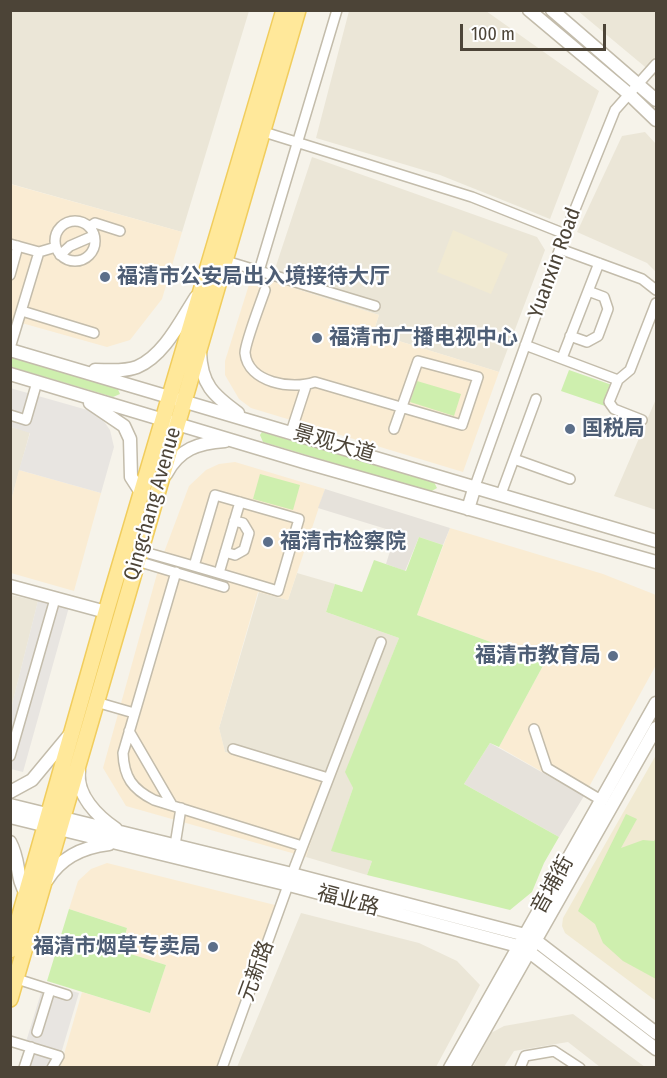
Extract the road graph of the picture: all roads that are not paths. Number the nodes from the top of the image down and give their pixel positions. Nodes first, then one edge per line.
1 (284, 10) edge
2 (298, 10) edge
3 (337, 10) edge
4 (552, 10) edge
5 (533, 12) edge
6 (657, 64) edge
7 (638, 83) junction
8 (629, 94) junction
9 (657, 100) edge
10 (657, 120) edge
11 (264, 132) junction
12 (298, 142) junction
13 (91, 231) junction
14 (120, 231) dead end
15 (565, 234) junction
16 (14, 245) edge
17 (560, 249) junction
18 (58, 251) junction
19 (39, 252) junction
20 (226, 261) junction
21 (599, 263) junction
22 (259, 271) junction
23 (10, 275) edge
24 (202, 288) junction
25 (265, 290) dead end
26 (657, 290) edge
27 (588, 291) junction
28 (657, 303) edge
29 (375, 306) dead end
30 (22, 310) junction
31 (204, 329) junction
32 (94, 333) dead end
33 (570, 336) junction
34 (525, 345) junction
35 (10, 349) edge
36 (562, 358) junction
37 (74, 369) junction
38 (10, 374) edge
39 (618, 380) junction
40 (37, 382) junction
41 (306, 386) junction
42 (68, 391) junction
43 (177, 399) junction
44 (536, 399) dead end
45 (402, 407) junction
46 (10, 415) edge
47 (246, 419) junction
48 (642, 420) dead end
49 (170, 421) junction
50 (394, 429) dead end
51 (291, 432) junction
52 (238, 442) junction
53 (514, 459) junction
54 (570, 479) dead end
55 (475, 486) junction
56 (501, 494) junction
57 (149, 496) junction
58 (240, 502) junction
59 (468, 509) junction
60 (234, 520) junction
61 (657, 541) edge
62 (225, 552) junction
63 (142, 557) junction
64 (656, 563) edge
65 (194, 566) junction
66 (176, 572) junction
67 (219, 573) junction
68 (10, 586) edge
69 (224, 587) dead end
70 (55, 598) junction
71 (106, 612) junction
72 (381, 642) dead end
73 (96, 702) junction
74 (657, 703) edge
75 (134, 713) junction
76 (657, 728) edge
77 (534, 729) dead end
78 (129, 731) junction
79 (72, 732) junction
80 (233, 749) dead end
81 (10, 756) edge
82 (80, 758) junction
83 (328, 778) junction
84 (10, 792) edge
85 (601, 800) junction
86 (10, 805) edge
87 (176, 807) junction
88 (10, 817) edge
89 (54, 822) junction
90 (121, 838) junction
91 (10, 842) edge
92 (175, 845) junction
93 (302, 846) junction
94 (290, 879) junction
95 (43, 886) junction
96 (27, 895) junction
97 (526, 943) junction
98 (10, 950) edge
99 (17, 979) junction
100 (50, 990) junction
101 (67, 995) dead end
102 (10, 999) edge
103 (37, 1032) dead end
104 (657, 1033) edge
105 (10, 1041) edge
106 (31, 1047) junction
107 (657, 1049) edge
108 (573, 1066) edge
109 (24, 1068) edge
110 (52, 1068) edge
111 (222, 1068) edge
112 (450, 1068) edge
113 (463, 1068) edge
114 (520, 1068) edge

1 - 24 main road, Qingchang Avenue
2 - 11 main road, Qingchang Avenue
3 - 12 street
4 - 7 street
5 - 8 street
6 - 7 street, Yuanxin Road
7 - 8 street, Yuanxin Road
7 - 9 street
8 - 10 street
8 - 15 street, Yuanxin Road
11 - 12 street
11 - 20 main road, Qingchang Avenue
12 - 15 street
12 - 22 street
13 - 14 street
13 - 18 street
13 - 18 street
13 - 18 street
15 - 17 street, Yuanxin Road
16 - 19 street
16 - 23 street
17 - 21 street
17 - 34 street, Yuanxin Road
18 - 19 street
19 - 30 street
20 - 22 street
20 - 31 main road, Qingchang Avenue
21 - 26 street
21 - 27 street
22 - 29 street
24 - 37 street
24 - 43 main road, Qingchang Avenue
25 - 41 street
27 - 33 street
27 - 33 street
28 - 39 street
30 - 32 street
30 - 35 street
31 - 43 main road, Qingchang Avenue
31 - 47 street
33 - 36 street
34 - 36 street
34 - 55 street, Yuanxin Road
35 - 37 street, 景观大道
36 - 39 street
37 - 43 street, 景观大道
38 - 40 street, 景观大道
39 - 48 street
40 - 42 street, 景观大道
40 - 46 street
41 - 45 street
41 - 51 street
42 - 49 street, 景观大道
42 - 57 street
43 - 47 street, 景观大道
43 - 49 main road, Qingchang Avenue
44 - 53 street
45 - 45 street
45 - 50 street
47 - 51 street, 景观大道
49 - 52 street, 景观大道
49 - 57 main road, Qingchang Avenue
51 - 55 street, 景观大道
52 - 57 street
52 - 59 street, 景观大道
53 - 54 street
53 - 56 street
55 - 56 street, 景观大道
55 - 59 street
56 - 61 street, 景观大道
57 - 63 main road, Qingchang Avenue
57 - 71 main road, Qingchang Avenue
58 - 60 street
58 - 65 street
58 - 67 street
59 - 64 street, 景观大道
60 - 62 street
60 - 62 street
62 - 67 street
63 - 65 street
63 - 66 street
63 - 73 main road, Qingchang Avenue
65 - 67 street
66 - 69 street
66 - 75 street
68 - 70 street
70 - 71 street
70 - 81 street
71 - 79 main road, Qingchang Avenue
72 - 83 street, 元新路
73 - 75 street
73 - 82 main road, Qingchang Avenue
74 - 85 street, 音埔街
75 - 78 street
76 - 97 street, 音埔街
77 - 85 street
78 - 87 street
78 - 87 street
79 - 84 street
79 - 89 main road, Qingchang Avenue
80 - 83 street
82 - 89 main road, Qingchang Avenue
82 - 90 street
83 - 93 street, 元新路
85 - 97 street, 音埔街
86 - 89 street, 福业路
87 - 92 street
87 - 93 street
88 - 89 street, 福业路
89 - 90 street, 福业路
89 - 95 main road, Qingchang Avenue
89 - 96 main road, Qingchang Avenue
90 - 92 street, 福业路
90 - 94 street, 福业路
90 - 95 street
91 - 96 street
92 - 94 street, 福业路
93 - 94 street, 元新路
94 - 97 street, 福业路
94 - 111 street, 元新路
95 - 99 main road, Qingchang Avenue
96 - 98 main road, Qingchang Avenue
97 - 104 street, 福业路
97 - 107 street, 福业路
97 - 112 street, 音埔街
97 - 113 street, 音埔街
99 - 100 street
99 - 102 main road, Qingchang Avenue
100 - 101 street
100 - 103 street
105 - 106 street
106 - 109 street
106 - 110 street
108 - 114 street

